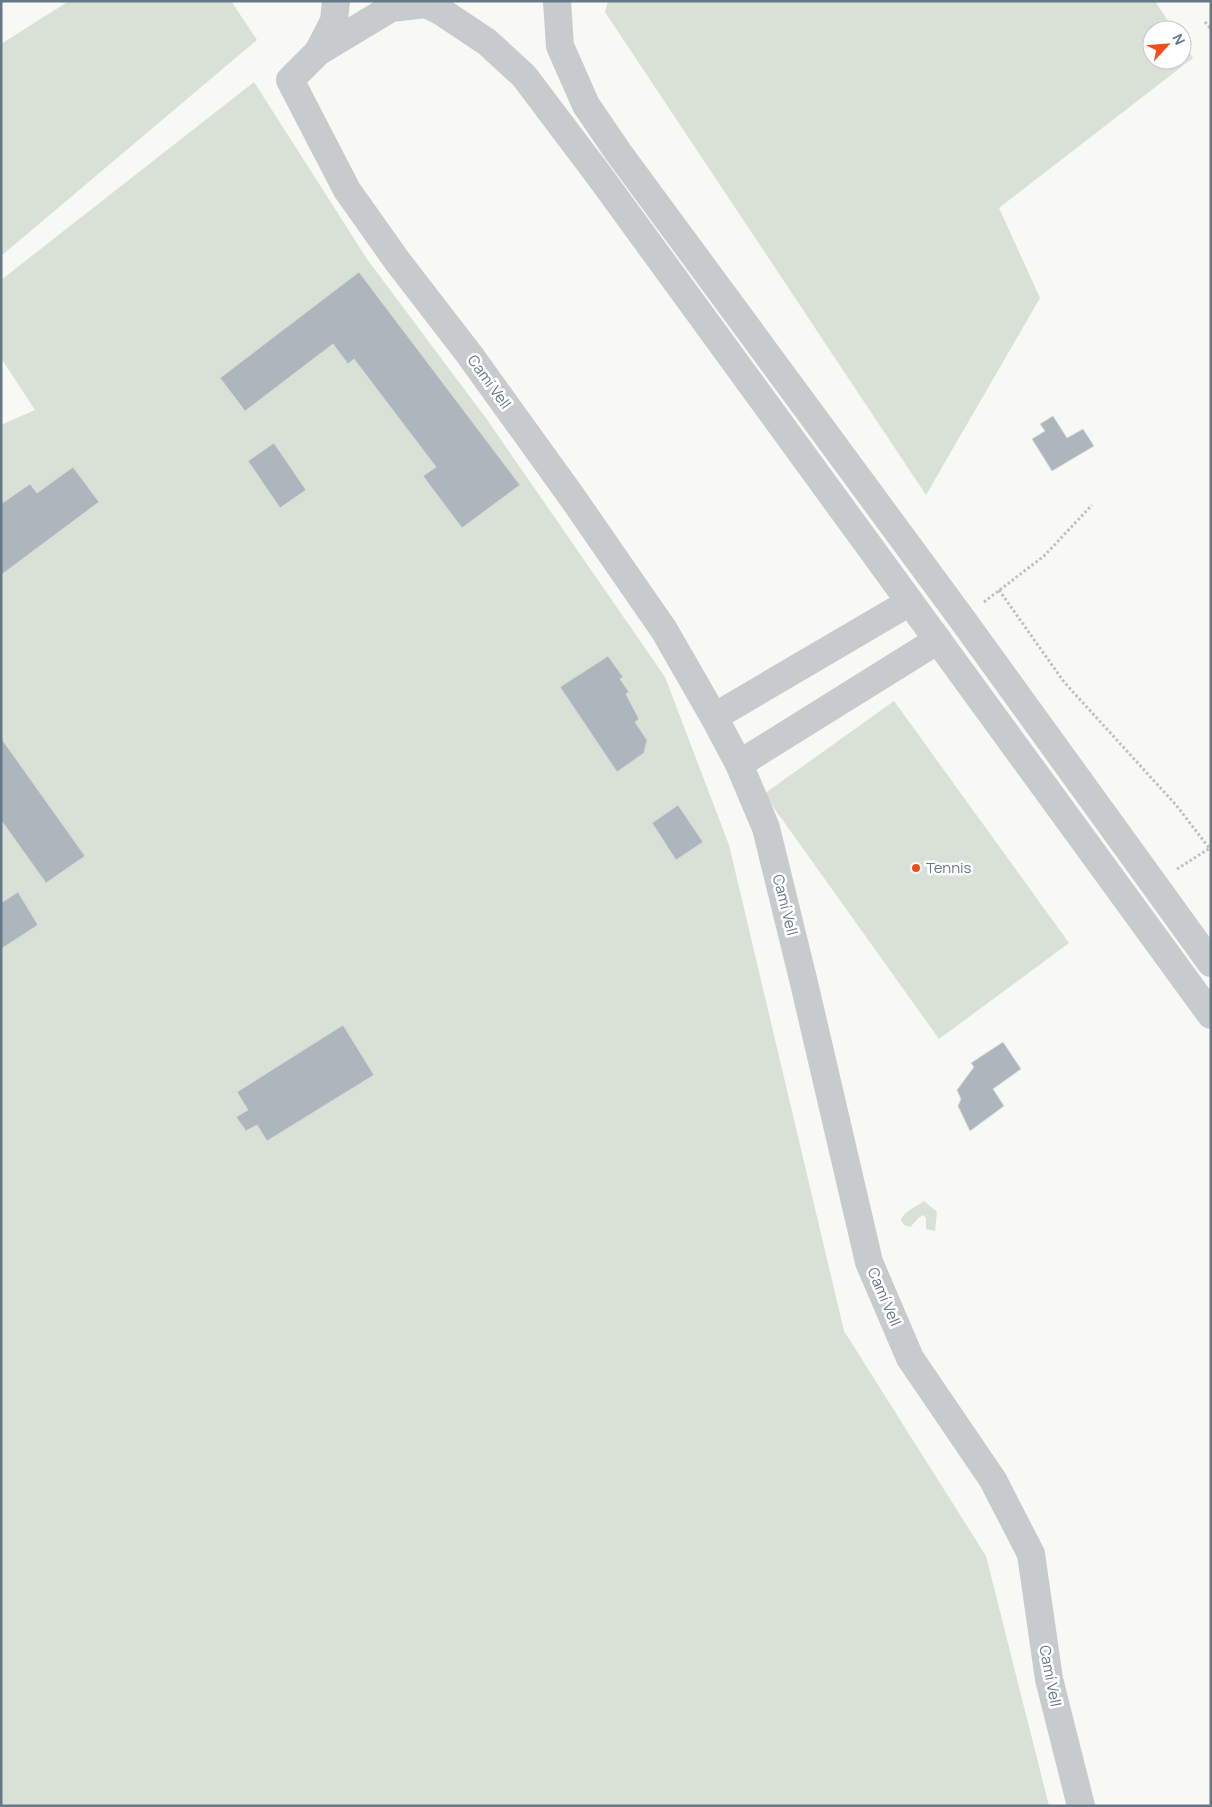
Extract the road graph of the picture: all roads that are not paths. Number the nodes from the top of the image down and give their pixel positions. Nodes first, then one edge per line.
1 (336, 1) edge
2 (557, 1) edge
3 (423, 3) edge
4 (318, 52) junction
5 (910, 602) junction
6 (938, 640) junction
7 (714, 717) junction
8 (739, 764) junction
9 (1211, 963) edge
10 (1211, 1016) edge
11 (1080, 1806) edge

1 - 4 street, Camí Vell
2 - 9 street
3 - 4 street, Camí Vell
3 - 5 street
4 - 7 street, Camí Vell
5 - 6 street
5 - 7 street
6 - 8 street
6 - 10 street
7 - 8 street, Camí Vell
8 - 11 street, Camí Vell

